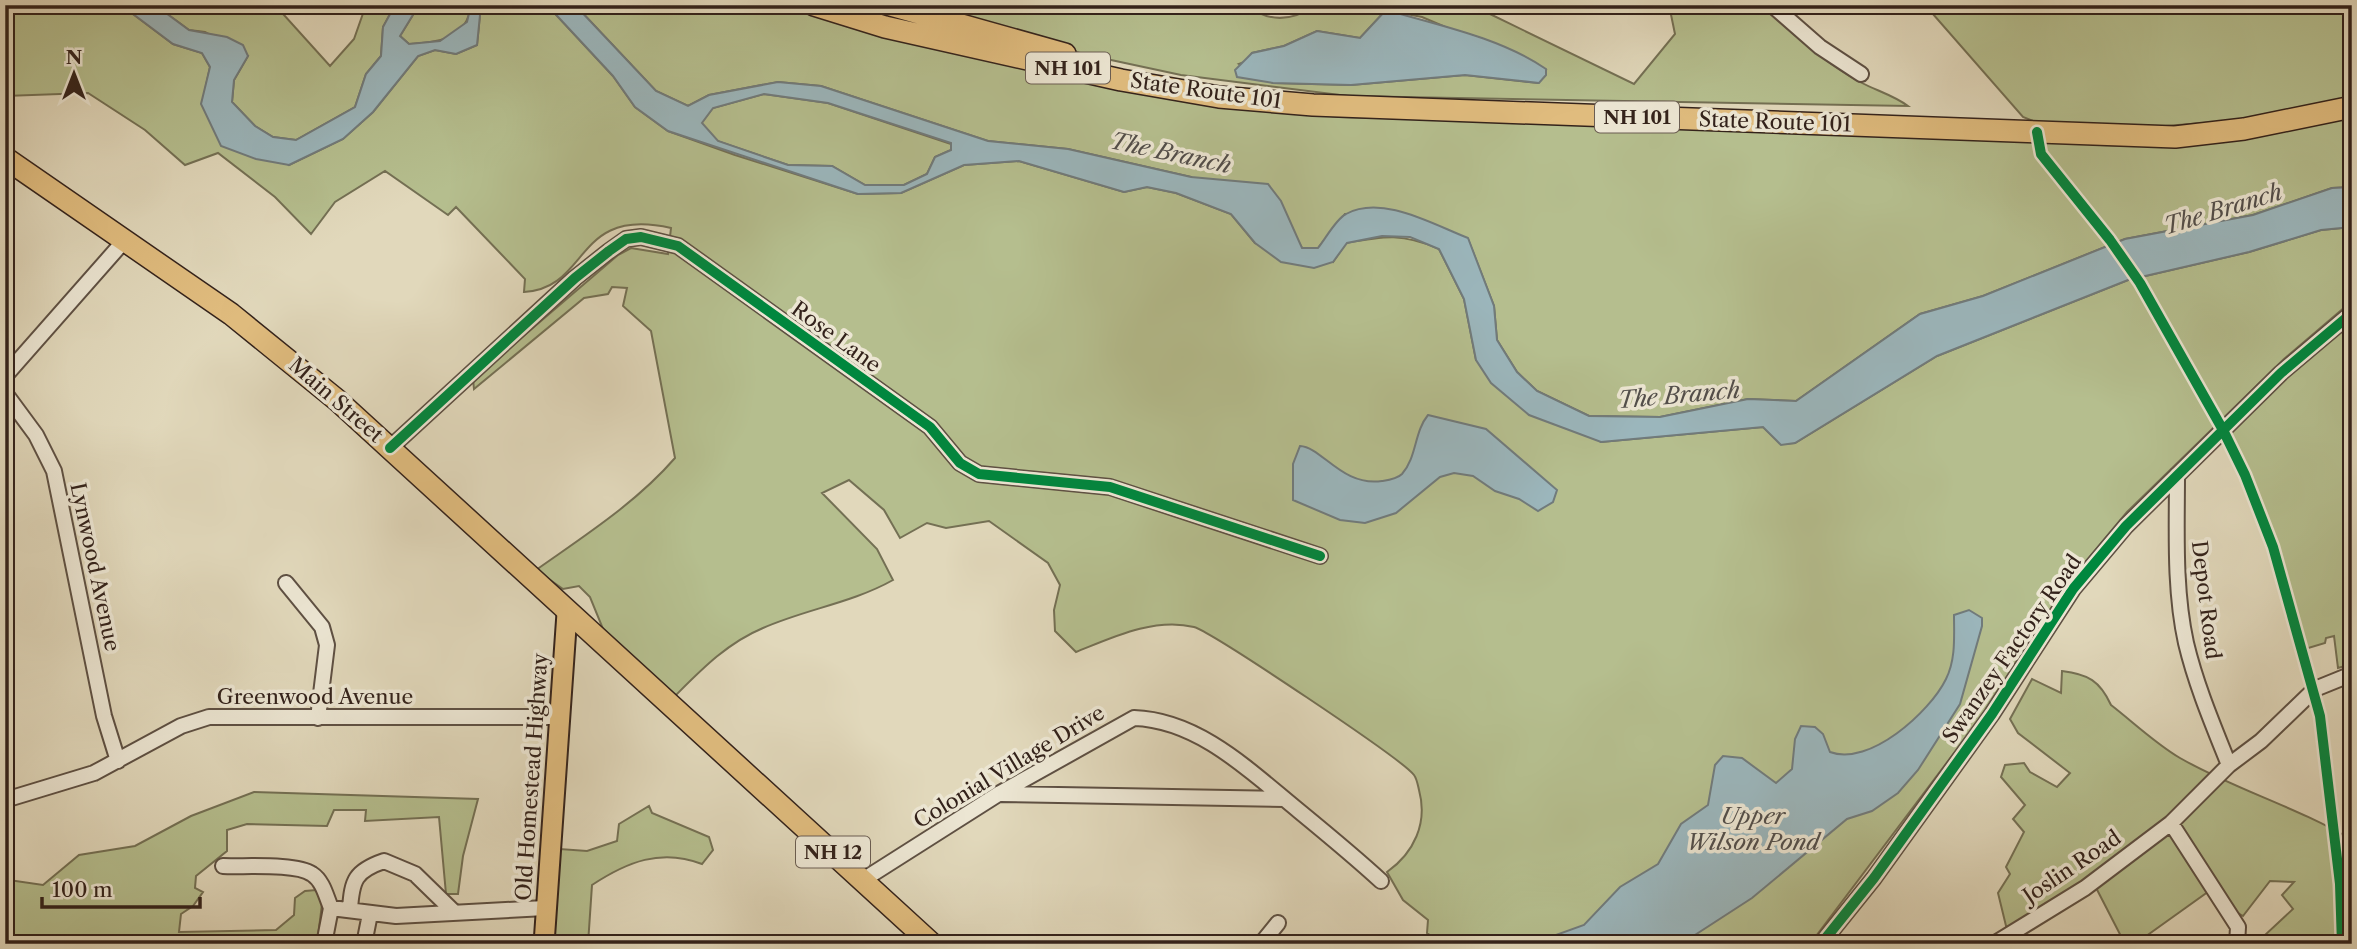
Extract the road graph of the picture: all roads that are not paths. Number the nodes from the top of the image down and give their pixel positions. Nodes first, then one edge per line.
1 (890, 5) edge
2 (920, 5) edge
3 (1772, 5) edge
4 (825, 6) edge
5 (967, 27) junction
6 (1861, 74) dead end
7 (1313, 105) junction
8 (2352, 107) edge
9 (5, 159) edge
10 (124, 241) junction
11 (2352, 313) edge
12 (5, 376) edge
13 (5, 393) edge
14 (390, 448) junction
15 (2177, 475) junction
16 (1320, 556) dead end
17 (286, 583) dead end
18 (567, 613) junction
19 (2352, 674) edge
20 (559, 717) junction
21 (318, 718) junction
22 (118, 761) junction
23 (2229, 765) junction
24 (1000, 793) junction
25 (1284, 799) junction
26 (5, 800) edge
27 (2171, 823) junction
28 (223, 866) dead end
29 (863, 880) junction
30 (1381, 881) dead end
31 (331, 908) junction
32 (545, 908) junction
33 (350, 909) junction
34 (454, 912) junction
35 (370, 914) junction
36 (1278, 923) dead end
37 (324, 944) edge
38 (364, 944) edge
39 (544, 944) edge
40 (932, 944) edge
41 (1261, 944) edge
42 (1822, 944) edge
43 (1994, 944) edge
44 (2237, 944) edge

1 - 5 highway, State Route 101 / NH 101
2 - 5 street
3 - 6 street
4 - 7 highway, State Route 101 / NH 101
5 - 7 highway, State Route 101 / NH 101
7 - 8 highway, State Route 101 / NH 101
9 - 10 highway, Main Street / NH 12
10 - 12 street
10 - 14 highway, Main Street / NH 12
11 - 15 street, Swanzey Factory Road
13 - 22 street, Lynwood Avenue
14 - 16 street, Rose Lane
14 - 18 highway, Main Street / NH 12
15 - 23 street, Depot Road
15 - 42 street, Swanzey Factory Road
17 - 21 street
18 - 20 main road, Old Homestead Highway
18 - 29 highway, Main Street / NH 12
19 - 23 street, Joslin Road
20 - 21 street, Greenwood Avenue
20 - 32 main road, Old Homestead Highway
21 - 22 street, Greenwood Avenue
22 - 26 street, Greenwood Avenue
23 - 27 street, Joslin Road
24 - 25 street
24 - 25 street, Colonial Village Drive
24 - 29 street, Colonial Village Drive
25 - 30 street, Colonial Village Drive
27 - 43 street, Joslin Road
27 - 44 street
28 - 31 street
29 - 40 highway, NH 12
31 - 33 street
31 - 37 street
32 - 34 street
32 - 39 main road, Old Homestead Highway
33 - 34 street
33 - 35 street
34 - 35 street
35 - 38 street
36 - 41 street

